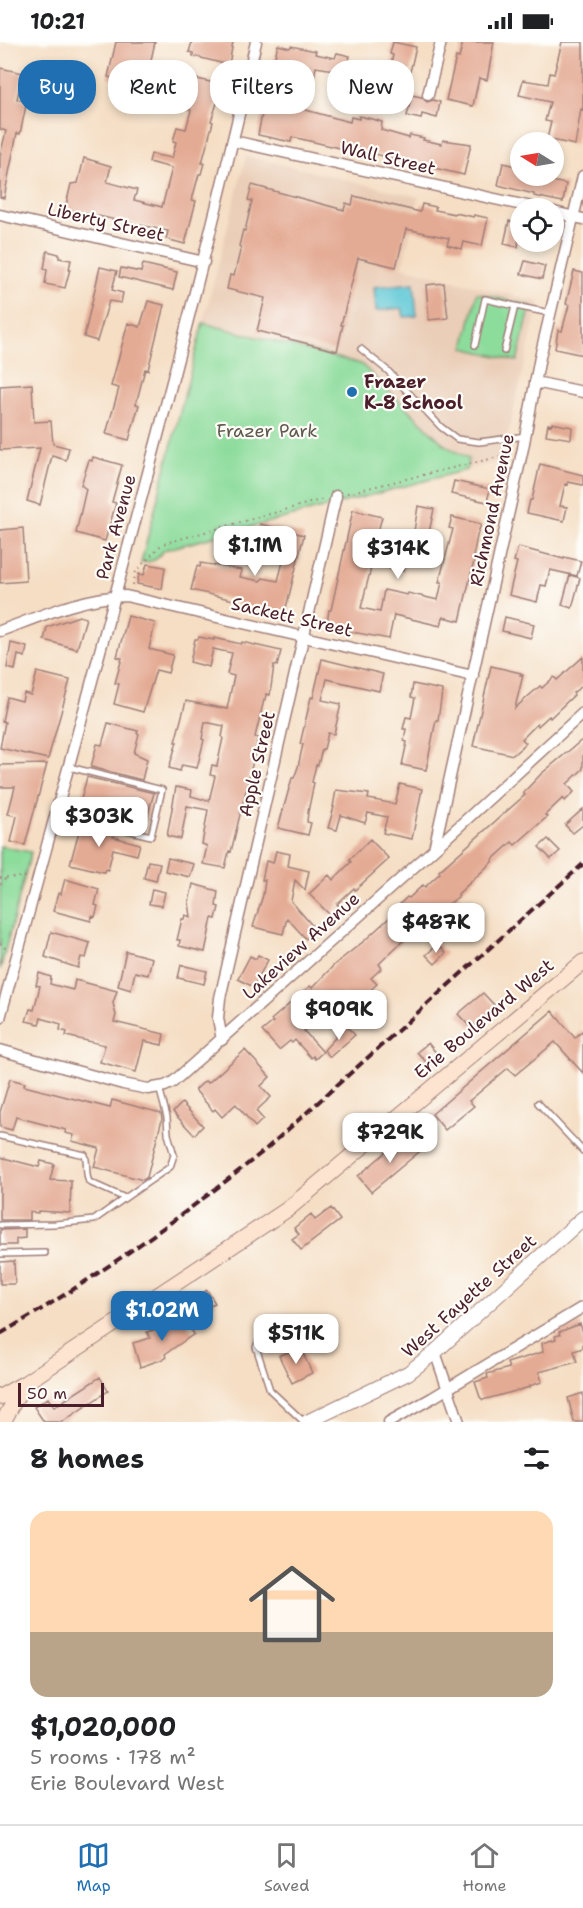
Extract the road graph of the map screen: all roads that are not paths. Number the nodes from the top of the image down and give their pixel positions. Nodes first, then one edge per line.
1 (256, 42) edge
2 (441, 42) edge
3 (428, 94) dead end
4 (233, 141) junction
5 (583, 176) edge
6 (510, 202) edge
7 (0, 215) edge
8 (578, 218) edge
9 (204, 262) junction
10 (515, 306) junction
11 (550, 313) junction
12 (475, 345) dead end
13 (361, 349) dead end
14 (504, 351) dead end
15 (535, 382) junction
16 (583, 392) edge
17 (526, 436) junction
18 (336, 496) road end
19 (114, 597) junction
20 (0, 632) edge
21 (303, 636) junction
22 (473, 676) junction
23 (583, 713) edge
24 (69, 767) junction
25 (57, 813) junction
26 (433, 850) junction
27 (583, 962) edge
28 (0, 1018) edge
29 (222, 1040) junction
30 (0, 1050) edge
31 (159, 1087) junction
32 (538, 1103) dead end
33 (0, 1136) edge
34 (583, 1151) edge
35 (125, 1198) junction
36 (583, 1218) edge
37 (0, 1225) edge
38 (45, 1253) dead end
39 (0, 1254) edge
40 (583, 1307) edge
41 (283, 1326) dead end
42 (435, 1352) junction
43 (25, 1383) junction
44 (448, 1389) junction
45 (0, 1397) edge
46 (3, 1422) edge
47 (306, 1422) edge
48 (389, 1422) edge
49 (459, 1422) edge

1 - 4 street, Park Avenue
2 - 3 street
4 - 6 street, Wall Street
4 - 9 street, Park Avenue
5 - 8 street, Richmond Avenue
7 - 9 street, Liberty Street
8 - 11 street, Richmond Avenue
9 - 19 street, Park Avenue
10 - 11 lane
10 - 12 lane
10 - 14 lane
11 - 15 street, Richmond Avenue
13 - 17 lane
15 - 16 street
15 - 17 street, Richmond Avenue
17 - 22 street, Richmond Avenue
18 - 21 street, Apple Street
19 - 20 street, Sackett Street
19 - 21 street, Sackett Street
19 - 24 street, Park Avenue
21 - 22 street, Sackett Street
21 - 29 street, Apple Street
22 - 26 street, Richmond Avenue
23 - 26 street, Lakeview Avenue
24 - 25 street, Park Avenue
24 - 25 lane
25 - 28 street, Park Avenue
26 - 29 street, Lakeview Avenue
27 - 43 main road, Erie Boulevard West
29 - 31 street, Lakeview Avenue
30 - 31 street
31 - 35 lane
32 - 34 lane
33 - 35 lane
35 - 37 lane
36 - 42 street, West Fayette Street
38 - 39 lane
40 - 44 street
41 - 47 lane
42 - 44 street
42 - 47 street, West Fayette Street
43 - 45 main road, Erie Boulevard West
43 - 46 main road
44 - 48 street
44 - 49 street

